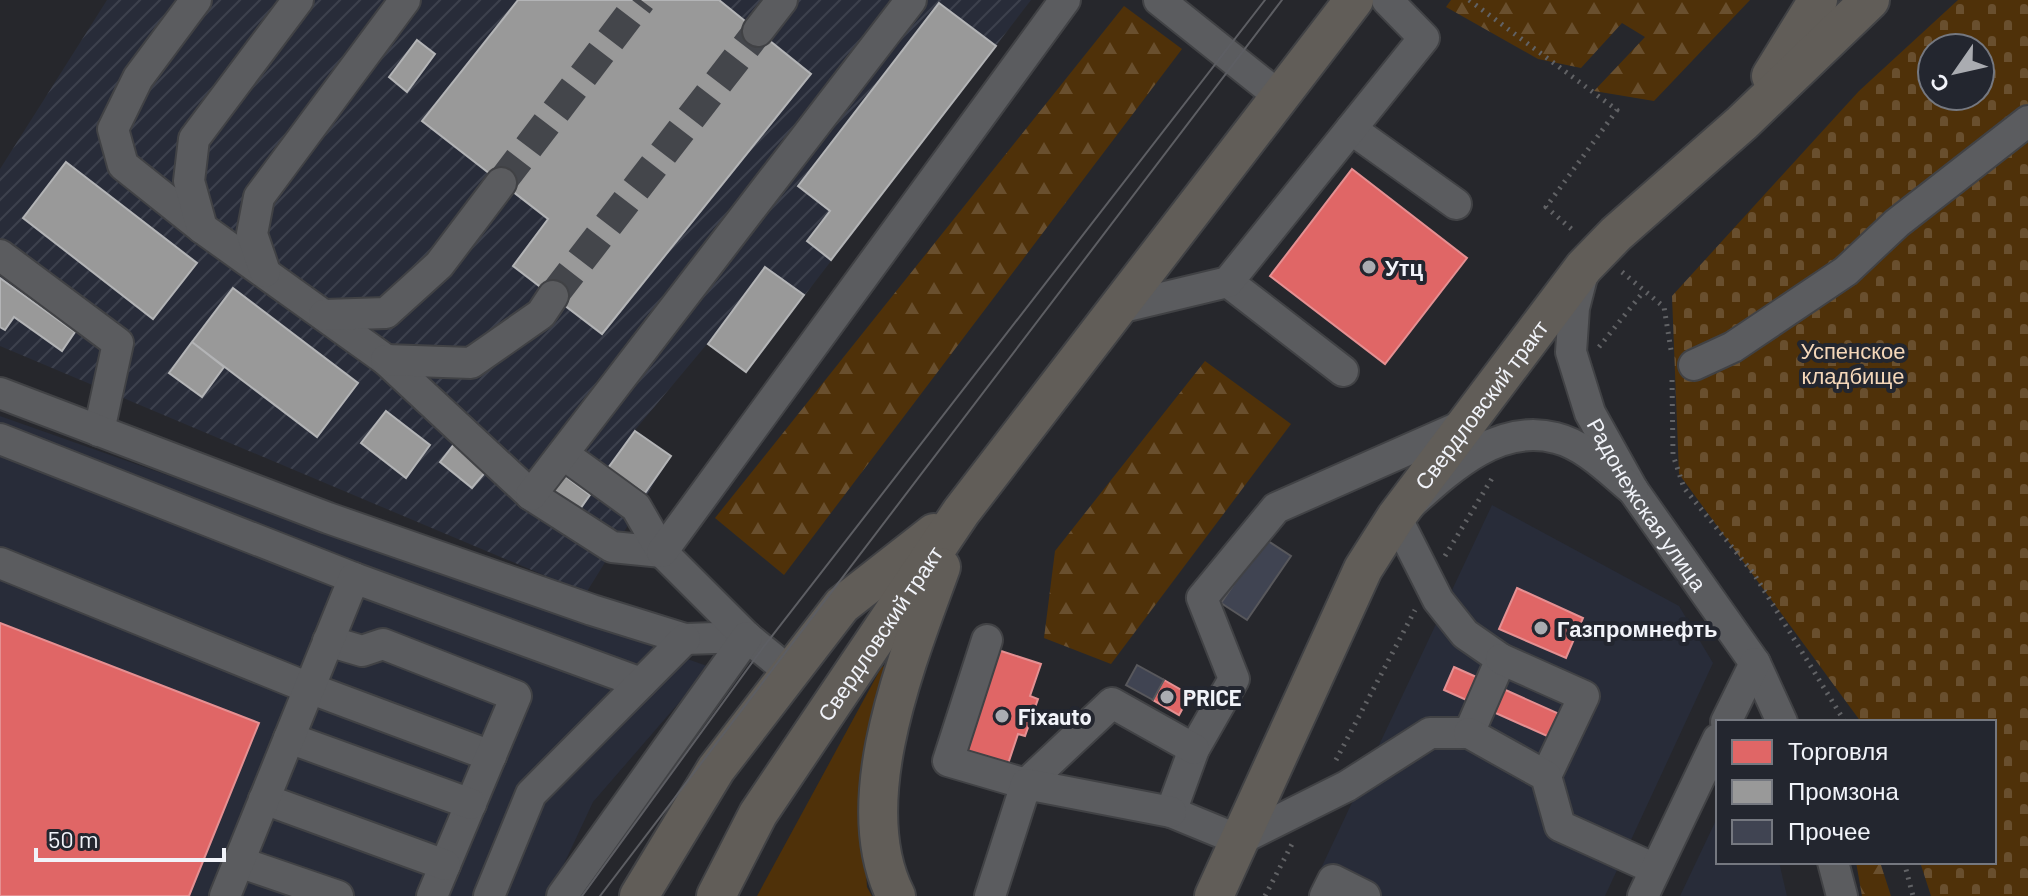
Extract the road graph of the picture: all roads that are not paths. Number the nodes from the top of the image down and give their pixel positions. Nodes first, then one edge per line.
1 (196, 0) edge
2 (298, 0) edge
3 (405, 0) edge
4 (782, 0) edge
5 (911, 0) edge
6 (1065, 0) edge
7 (1159, 0) edge
8 (1354, 0) edge
9 (1387, 0) edge
10 (1818, 0) edge
11 (1870, 0) edge
12 (758, 31) tunnel mouth
13 (1279, 96) junction
14 (2028, 121) edge
15 (1742, 123) junction
16 (1351, 129) junction
17 (501, 183) tunnel mouth
18 (1456, 204) dead end
19 (202, 228) junction
20 (0, 255) edge
21 (1591, 260) junction
22 (265, 272) junction
23 (1228, 282) junction
24 (553, 296) tunnel mouth
25 (1115, 309) junction
26 (324, 315) junction
27 (386, 360) junction
28 (1679, 361) road end
29 (1343, 371) dead end
30 (0, 393) edge
31 (1466, 424) junction
32 (99, 431) junction
33 (0, 439) edge
34 (563, 454) junction
35 (1633, 490) junction
36 (531, 495) junction
37 (961, 512) junction
38 (1396, 517) junction
39 (662, 552) junction
40 (0, 563) edge
41 (354, 578) junction
42 (747, 637) junction
43 (685, 639) junction
44 (987, 640) dead end
45 (328, 641) junction
46 (1501, 659) junction
47 (1755, 663) junction
48 (791, 673) junction
49 (641, 683) junction
50 (309, 688) junction
51 (1727, 720) edge
52 (1781, 720) edge
53 (1469, 733) junction
54 (289, 738) junction
55 (1716, 743) edge
56 (1194, 749) junction
57 (491, 756) junction
58 (1546, 776) junction
59 (1026, 784) junction
60 (264, 799) junction
61 (471, 804) junction
62 (1171, 812) junction
63 (1239, 840) junction
64 (239, 862) junction
65 (1834, 864) edge
66 (445, 865) junction
67 (1649, 882) edge
68 (1214, 889) edge
69 (225, 896) edge
70 (338, 896) edge
71 (432, 896) edge
72 (489, 896) edge
73 (562, 896) edge
74 (639, 896) edge
75 (716, 896) edge
76 (896, 896) edge
77 (990, 896) edge
78 (1325, 896) edge
79 (1365, 896) edge
80 (1842, 896) edge

1 - 19 street
2 - 19 street
3 - 22 street
4 - 12 street
5 - 34 street
6 - 39 street
7 - 13 street
8 - 13 main road, Свердловский тракт
9 - 16 street
10 - 15 main road
11 - 15 main road, Свердловский тракт
13 - 25 main road, Свердловский тракт
14 - 28 street
15 - 21 main road, Свердловский тракт
16 - 18 street
16 - 23 street
17 - 26 street
19 - 22 street
20 - 32 street
21 - 31 main road, Свердловский тракт
21 - 35 street, Радонежская улица
22 - 26 street
23 - 25 street
23 - 29 street
24 - 27 street
25 - 37 main road, Свердловский тракт
26 - 27 street
27 - 36 street
30 - 32 street
31 - 38 main road, Свердловский тракт
31 - 56 street
32 - 43 street
33 - 41 street
34 - 36 street
34 - 39 street
35 - 38 street
35 - 47 street, Радонежская улица
36 - 39 street
37 - 48 main road
37 - 75 main road, Свердловский тракт
37 - 76 main road
38 - 46 street
38 - 63 main road, Свердловский тракт
39 - 42 street
40 - 50 street
41 - 45 street
41 - 49 street
42 - 43 street
42 - 48 street
42 - 73 street
43 - 49 street
44 - 59 street
45 - 50 street
45 - 57 street
46 - 53 street
46 - 58 street
47 - 51 street
47 - 52 street, Радонежская улица
48 - 74 main road
49 - 72 street
50 - 54 street
50 - 57 street
53 - 58 street
53 - 63 street
54 - 60 street
54 - 61 street
55 - 67 street
56 - 59 street
56 - 62 street
57 - 61 street
58 - 67 street
59 - 62 street
59 - 77 street
60 - 64 street
60 - 66 street
61 - 66 street
62 - 63 street
63 - 68 main road, Свердловский тракт
64 - 69 street
64 - 70 street
65 - 80 street
66 - 71 street
78 - 79 street

